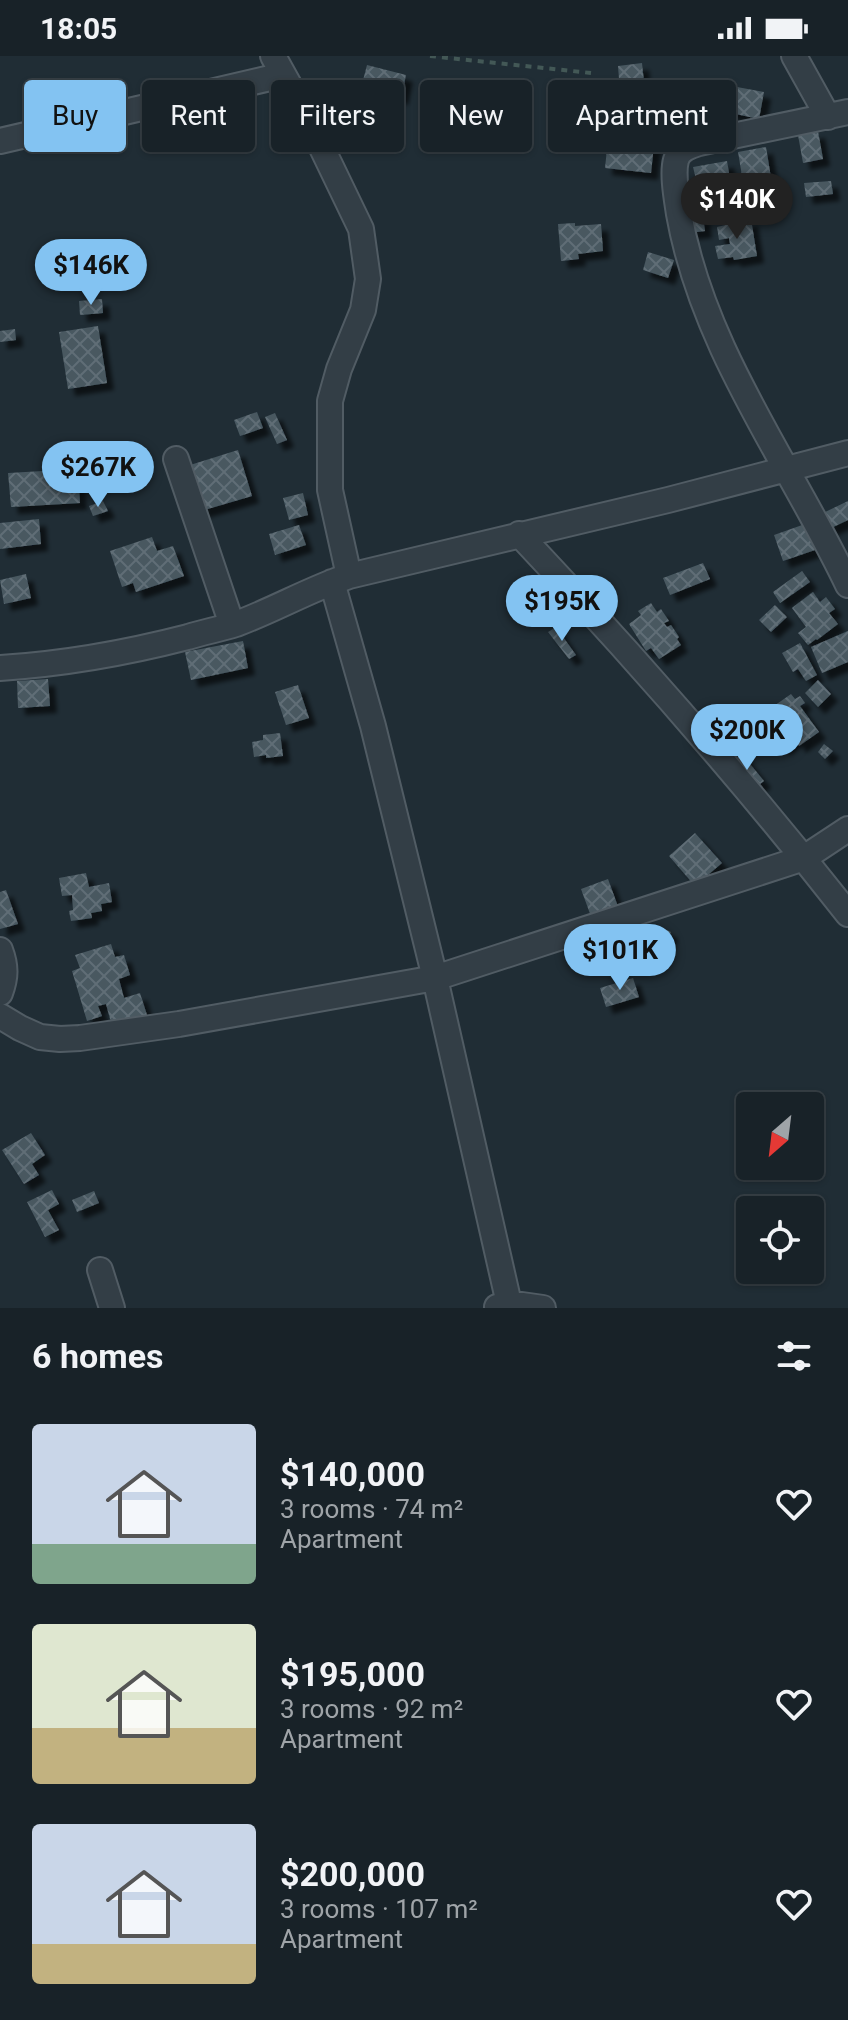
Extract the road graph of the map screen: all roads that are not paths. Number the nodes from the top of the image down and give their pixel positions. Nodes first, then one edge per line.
1 (794, 56) edge
2 (278, 65) edge
3 (838, 115) edge
4 (0, 141) edge
5 (848, 453) edge
6 (176, 459) dead end
7 (787, 470) junction
8 (519, 534) junction
9 (341, 579) junction
10 (848, 585) edge
11 (232, 625) junction
12 (0, 668) edge
13 (848, 829) edge
14 (804, 858) junction
15 (848, 914) edge
16 (0, 950) edge
17 (435, 978) junction
18 (0, 993) edge
19 (0, 1016) edge
20 (100, 1270) dead end
21 (504, 1306) edge
22 (112, 1308) edge
23 (543, 1308) edge

1 - 3 street
2 - 4 street
2 - 9 street
3 - 7 street
5 - 7 street
6 - 11 street
7 - 8 street
7 - 10 street
8 - 9 street
8 - 14 street
9 - 11 street
9 - 17 street
11 - 12 street
13 - 14 street
14 - 15 street
14 - 17 street
16 - 18 street
17 - 19 street
17 - 21 street
20 - 22 street
21 - 23 street

